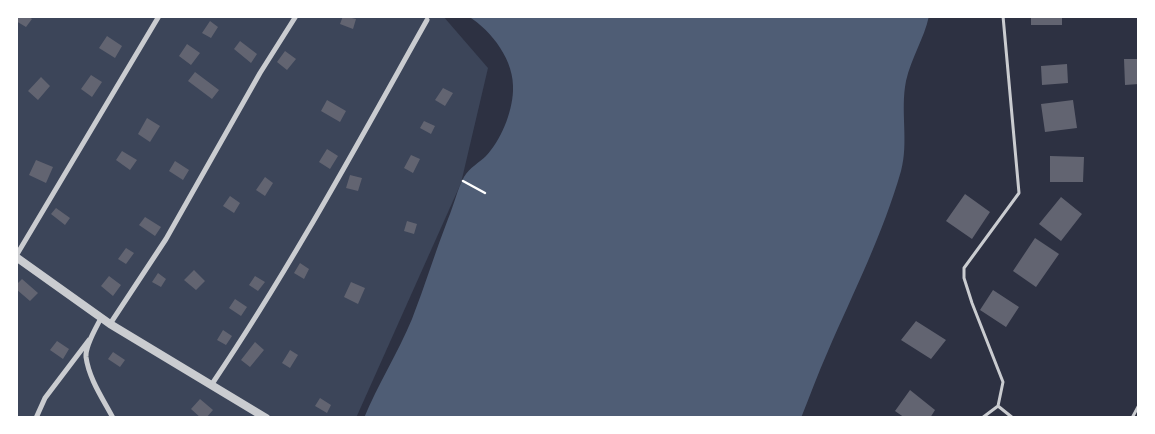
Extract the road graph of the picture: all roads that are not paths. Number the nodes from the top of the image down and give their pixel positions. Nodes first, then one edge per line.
1 (159, 16) edge
2 (296, 16) edge
3 (1003, 16) edge
4 (426, 20) dead end
5 (16, 257) edge
6 (101, 318) junction
7 (110, 324) junction
8 (92, 336) junction
9 (212, 384) junction
10 (1139, 405) edge
11 (998, 406) junction
12 (36, 418) edge
13 (113, 418) edge
14 (266, 418) edge
15 (982, 418) edge
16 (1013, 418) edge
17 (1132, 418) edge

1 - 5 street
2 - 7 street
3 - 11 lane
4 - 9 street
5 - 6 street
6 - 7 street
6 - 8 street
7 - 9 street
8 - 12 street
8 - 13 street
9 - 14 street
10 - 17 lane
11 - 15 lane
11 - 16 lane

